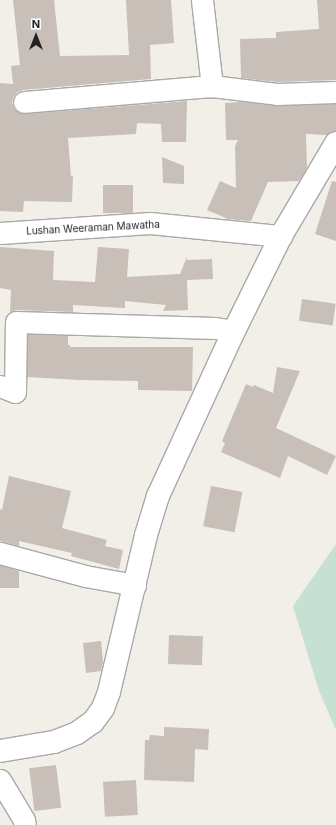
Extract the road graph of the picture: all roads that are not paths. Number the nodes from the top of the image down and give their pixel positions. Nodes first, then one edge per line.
1 (202, 0) edge
2 (212, 86) junction
3 (336, 92) edge
4 (24, 102) dead end
5 (336, 143) edge
6 (0, 233) edge
7 (281, 236) junction
8 (234, 331) junction
9 (0, 386) edge
10 (0, 553) edge
11 (135, 585) junction
12 (0, 751) edge
13 (0, 780) edge
14 (25, 825) edge

1 - 2 street
2 - 3 street
2 - 4 street
5 - 7 street
6 - 7 street, Lushan Weeraman Mawatha
7 - 8 street
8 - 9 street
8 - 11 street
10 - 11 street
11 - 12 street
13 - 14 street

